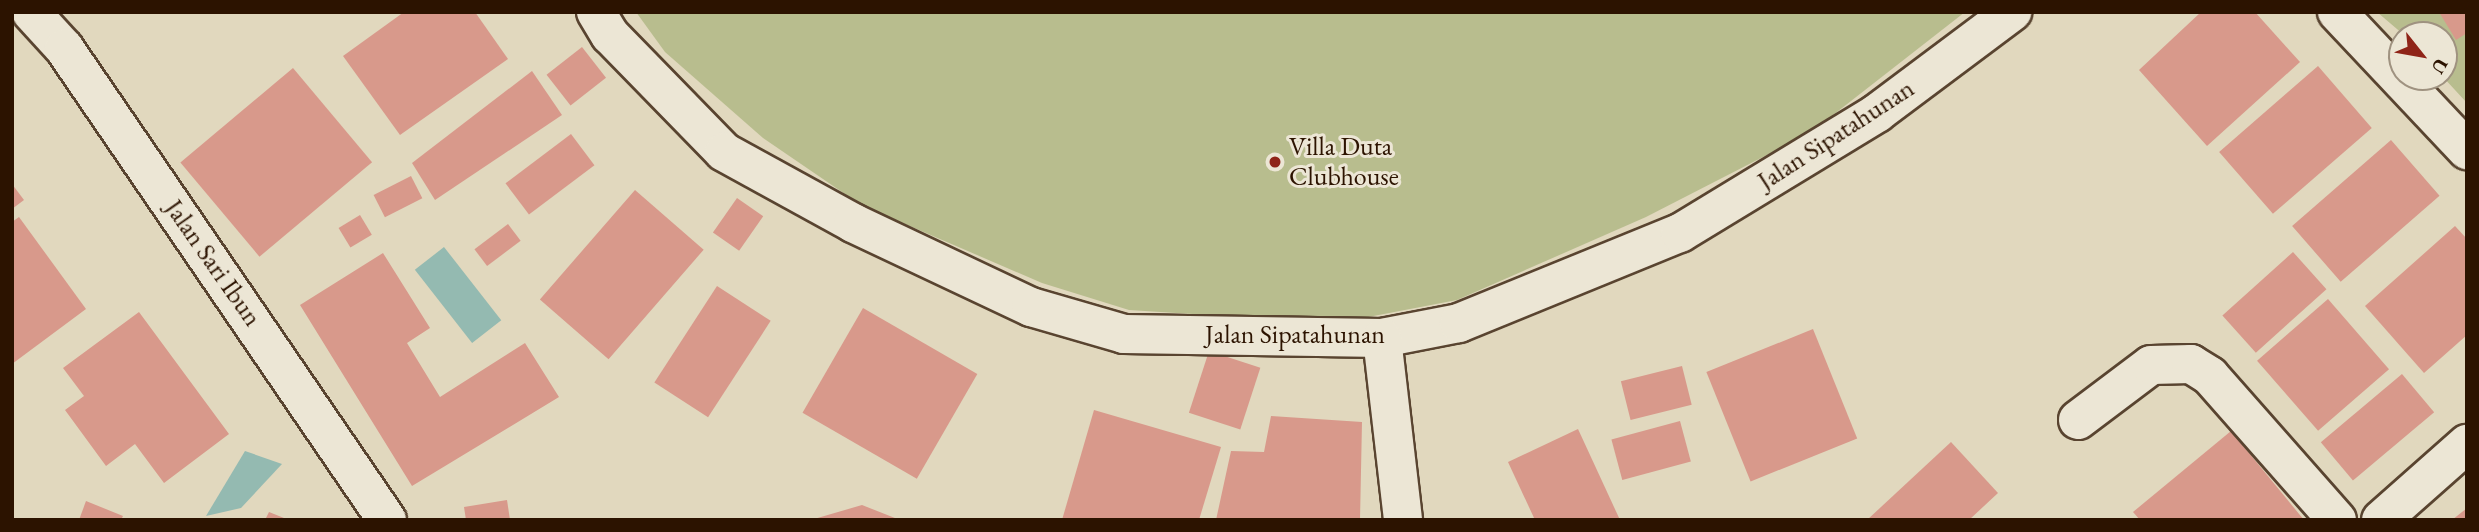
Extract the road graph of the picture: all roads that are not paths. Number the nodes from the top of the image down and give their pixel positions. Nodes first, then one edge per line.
1 (31, 12) edge
2 (596, 12) edge
3 (2012, 12) edge
4 (2337, 12) edge
5 (2467, 150) edge
6 (1382, 338) junction
7 (2078, 420) dead end
8 (2467, 444) edge
9 (387, 520) edge
10 (1403, 520) edge
11 (2337, 520) edge
12 (2381, 520) edge

1 - 9 street, Jalan Sari Ibun
2 - 6 street, Jalan Sipatahunan
3 - 6 street, Jalan Sipatahunan
4 - 5 street
6 - 10 street
7 - 11 street
8 - 12 street

